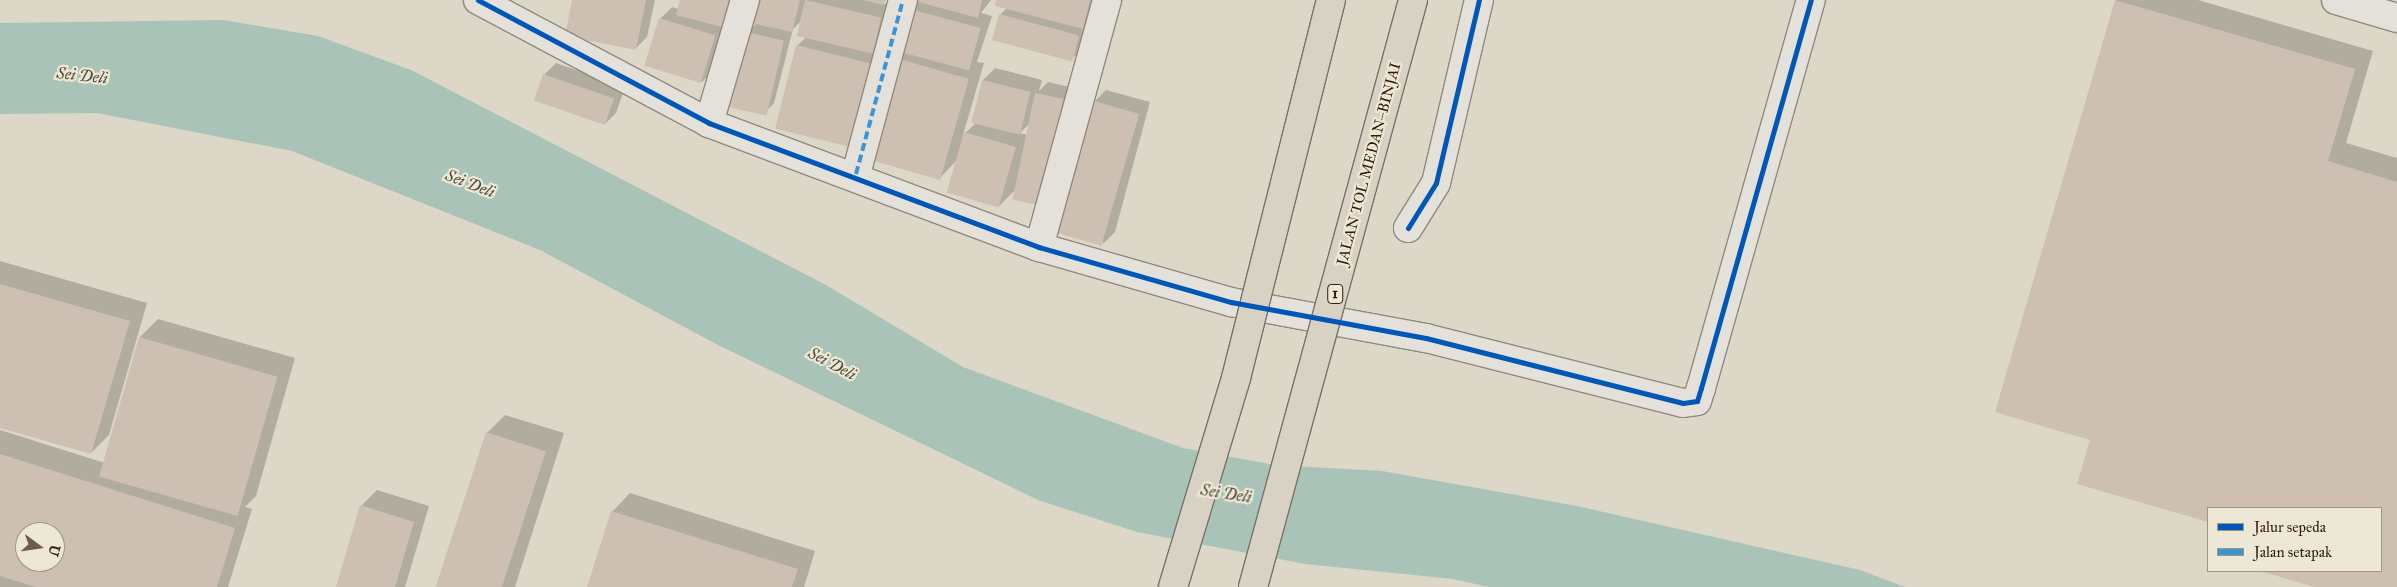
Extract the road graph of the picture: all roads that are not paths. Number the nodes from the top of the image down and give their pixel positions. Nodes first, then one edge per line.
1 (478, 0) edge
2 (745, 0) edge
3 (903, 0) edge
4 (1107, 0) edge
5 (1331, 0) edge
6 (1413, 0) edge
7 (1480, 0) edge
8 (1811, 0) edge
9 (2336, 0) edge
10 (2397, 18) edge
11 (709, 123) junction
12 (856, 174) junction
13 (1408, 228) dead end
14 (1039, 247) junction
15 (1173, 587) edge
16 (1253, 587) edge

1 - 11 street
2 - 11 street
3 - 12 street
4 - 14 street
5 - 15 highway, bridge
6 - 16 highway, JALAN TOL MEDAN–BINJAI / 1, bridge
7 - 13 street
8 - 14 street
9 - 10 street
11 - 12 street
12 - 14 street

